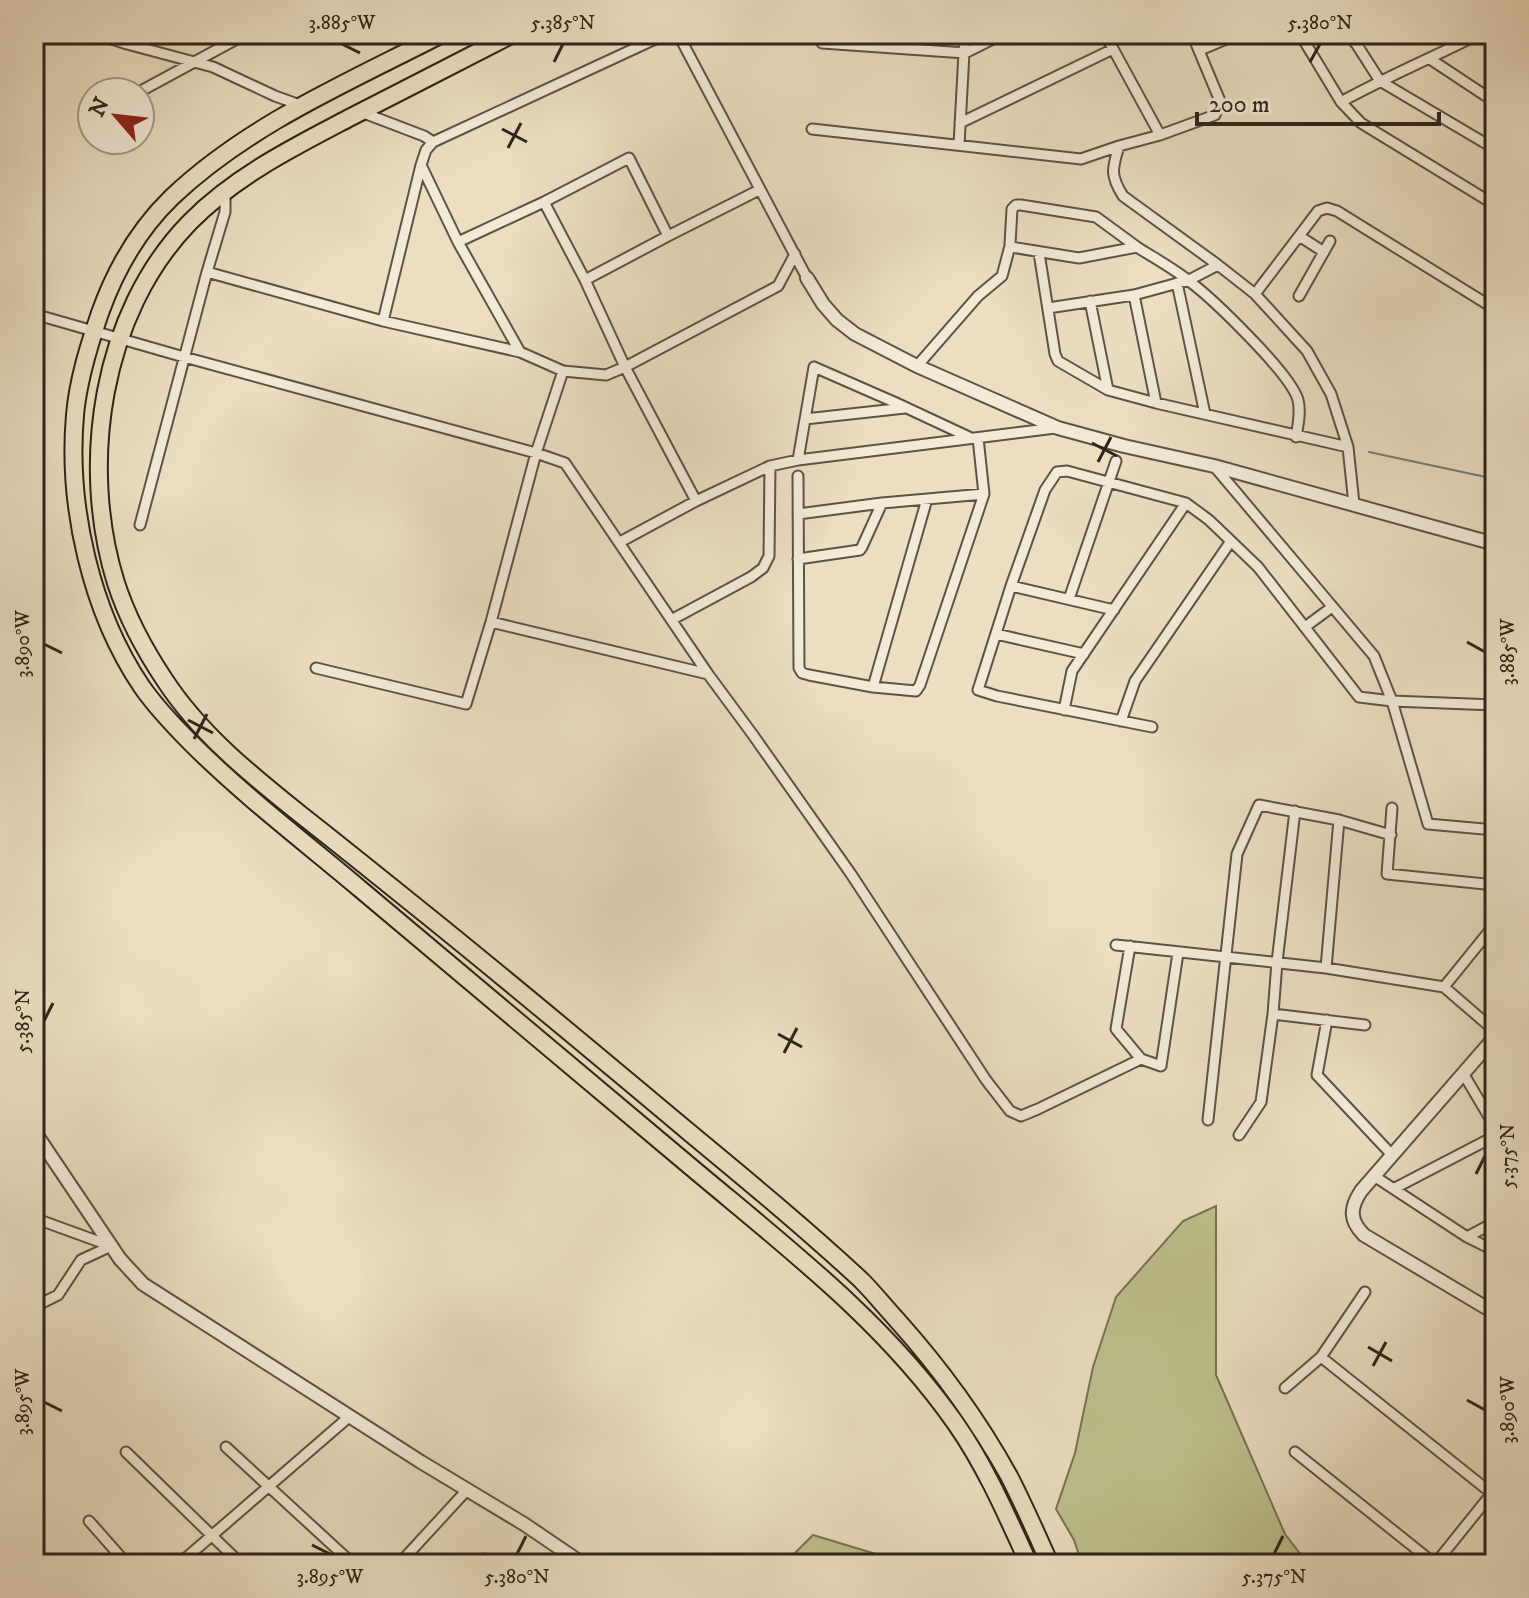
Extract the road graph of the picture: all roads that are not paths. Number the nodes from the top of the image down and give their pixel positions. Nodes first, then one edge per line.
1 (97, 34) edge
2 (246, 34) edge
3 (442, 34) edge
4 (513, 34) edge
5 (666, 34) edge
6 (678, 34) edge
7 (965, 34) edge
8 (1003, 34) edge
9 (1105, 34) edge
10 (1192, 34) edge
11 (1238, 34) edge
12 (1300, 34) edge
13 (1372, 34) edge
14 (1479, 34) edge
15 (1352, 38) edge
16 (822, 43) dead end
17 (1113, 49) junction
18 (1200, 50) junction
19 (965, 53) junction
20 (1430, 59) junction
21 (192, 62) junction
22 (1380, 81) junction
23 (156, 82) edge
24 (1341, 102) junction
25 (1495, 102) edge
26 (301, 105) junction
27 (361, 112) junction
28 (960, 123) junction
29 (812, 129) dead end
30 (1160, 135) junction
31 (433, 142) junction
32 (959, 145) junction
33 (1119, 146) junction
34 (1495, 149) edge
35 (421, 165) junction
36 (225, 189) junction
37 (759, 190) junction
38 (544, 202) junction
39 (1495, 205) edge
40 (668, 236) junction
41 (1299, 236) junction
42 (1330, 241) dead end
43 (458, 242) junction
44 (1010, 246) junction
45 (1137, 247) junction
46 (1324, 252) junction
47 (1039, 253) junction
48 (795, 254) junction
49 (1218, 265) junction
50 (207, 272) junction
51 (807, 278) joint
52 (585, 280) junction
53 (1189, 280) junction
54 (1177, 283) junction
55 (1255, 294) junction
56 (1134, 295) junction
57 (1299, 296) dead end
58 (1090, 301) junction
59 (1048, 308) junction
60 (1495, 309) edge
61 (34, 314) edge
62 (383, 321) junction
63 (94, 330) junction
64 (120, 338) junction
65 (520, 352) junction
66 (184, 357) junction
67 (917, 366) junction
68 (625, 367) junction
69 (563, 371) junction
70 (1108, 390) junction
71 (1156, 403) junction
72 (906, 407) junction
73 (1205, 414) junction
74 (805, 419) junction
75 (1058, 428) junction
76 (1296, 437) junction
77 (975, 438) junction
78 (1348, 447) junction
79 (536, 453) junction
80 (798, 460) junction
81 (1116, 461) dead end
82 (770, 466) junction
83 (1214, 466) junction
84 (798, 476) dead end
85 (1109, 482) junction
86 (984, 494) junction
87 (927, 499) junction
88 (696, 501) junction
89 (882, 503) junction
90 (1186, 503) junction
91 (1354, 504) junction
92 (798, 514) junction
93 (140, 525) dead end
94 (1231, 541) junction
95 (620, 542) junction
96 (1495, 544) edge
97 (798, 559) junction
98 (1011, 586) junction
99 (1069, 599) junction
100 (1332, 607) junction
101 (1114, 610) junction
102 (673, 619) junction
103 (491, 622) junction
104 (1305, 627) junction
105 (996, 634) junction
106 (1084, 654) junction
107 (316, 668) dead end
108 (708, 674) junction
109 (873, 687) junction
110 (1392, 701) junction
111 (1495, 705) edge
112 (1064, 710) junction
113 (1121, 721) junction
114 (1152, 727) dead end
115 (1392, 808) dead end
116 (1295, 811) junction
117 (1339, 820) junction
118 (1495, 830) edge
119 (1391, 835) junction
120 (1495, 885) edge
121 (1495, 924) edge
122 (1116, 945) dead end
123 (1130, 946) junction
124 (1178, 953) junction
125 (1226, 958) junction
126 (1277, 962) junction
127 (1326, 968) junction
128 (1444, 987) junction
129 (1273, 1014) junction
130 (1327, 1020) junction
131 (1365, 1025) dead end
132 (1495, 1034) edge
133 (1141, 1059) junction
134 (1463, 1073) junction
135 (1208, 1120) dead end
136 (1495, 1127) edge
137 (34, 1131) edge
138 (1239, 1135) dead end
139 (1495, 1136) edge
140 (1392, 1155) junction
141 (1374, 1176) junction
142 (1395, 1188) junction
143 (34, 1218) edge
144 (1495, 1222) edge
145 (1467, 1237) junction
146 (111, 1246) junction
147 (1495, 1251) edge
148 (1365, 1292) dead end
149 (34, 1304) edge
150 (1495, 1313) edge
151 (1321, 1357) junction
152 (1285, 1388) dead end
153 (350, 1416) junction
154 (226, 1447) dead end
155 (126, 1452) dead end
156 (1295, 1452) dead end
157 (269, 1486) junction
158 (467, 1490) junction
159 (1494, 1494) edge
160 (89, 1521) dead end
161 (211, 1536) junction
162 (127, 1564) edge
163 (179, 1564) edge
164 (241, 1564) edge
165 (353, 1564) edge
166 (399, 1564) edge
167 (583, 1564) edge
168 (1029, 1564) edge
169 (1050, 1564) edge
170 (1435, 1564) edge

1 - 21 street
2 - 21 street
3 - 26 highway
4 - 27 highway
5 - 31 street
6 - 37 street
7 - 19 street
8 - 19 street
9 - 17 street
10 - 18 street
11 - 18 street
12 - 24 street
13 - 15 street
14 - 20 street
15 - 22 street
16 - 19 street
17 - 28 street
17 - 30 street
18 - 30 street
19 - 28 street
20 - 22 street
20 - 25 street
21 - 23 street
21 - 26 street
22 - 24 street
22 - 34 street
24 - 39 street
26 - 63 highway
27 - 31 street
27 - 36 highway
28 - 32 street
29 - 32 street
30 - 33 street
31 - 35 street
32 - 33 street
33 - 49 street
35 - 43 street
35 - 62 street
36 - 50 street
36 - 64 highway
37 - 40 street
37 - 48 street
38 - 40 street
38 - 43 street
38 - 52 street
40 - 52 street
41 - 46 street
41 - 55 street
41 - 60 street
42 - 46 street
43 - 65 street
44 - 45 street
44 - 47 street
44 - 67 street
45 - 47 street
45 - 53 street
46 - 57 street
47 - 59 street
48 - 51 street
48 - 68 street
49 - 53 street
49 - 55 street
50 - 62 street
50 - 66 street
51 - 67 street
52 - 68 street
53 - 54 street
53 - 76 street
54 - 56 street
54 - 73 street
55 - 78 street
56 - 58 street
56 - 71 street
58 - 59 street
58 - 70 street
59 - 70 street
61 - 63 street
62 - 65 street
63 - 64 street
63 - 168 highway
64 - 66 street
64 - 169 highway
65 - 69 street
66 - 79 street
66 - 93 street
67 - 75 street
68 - 69 street
68 - 88 street
69 - 79 street
70 - 71 street
71 - 73 street
72 - 74 street
72 - 74 street
72 - 77 street
73 - 76 street
74 - 80 street
75 - 77 street
75 - 83 street
76 - 78 street
77 - 80 street
77 - 86 street
78 - 91 street
79 - 95 street
79 - 103 street
80 - 82 street
81 - 85 street
82 - 88 street
82 - 102 street
83 - 91 street
83 - 100 street
84 - 92 street
85 - 90 street
85 - 98 street
85 - 99 street
86 - 87 street
86 - 109 street
87 - 89 street
87 - 109 street
88 - 95 street
89 - 92 street
89 - 97 street
90 - 94 street
90 - 101 street
91 - 96 street
92 - 97 street
94 - 104 street
94 - 113 street
95 - 102 street
97 - 109 street
98 - 99 street
98 - 105 street
99 - 101 street
100 - 104 street
100 - 110 street
101 - 106 street
102 - 108 street
103 - 107 street
103 - 108 street
104 - 110 street
105 - 106 street
105 - 112 street
106 - 112 street
108 - 133 street
110 - 111 street
110 - 118 street
112 - 113 street
113 - 114 street
115 - 119 street
116 - 117 street
116 - 125 street
116 - 126 street
117 - 119 street
117 - 127 street
119 - 120 street
121 - 128 street
122 - 123 street
123 - 124 street
123 - 133 street
124 - 125 street
124 - 133 street
125 - 126 street
125 - 135 street
126 - 127 street
126 - 129 street
127 - 128 street
128 - 132 street
129 - 130 street
129 - 138 street
130 - 131 street
130 - 140 street
132 - 134 street
134 - 136 street
134 - 140 street
137 - 146 street
139 - 142 street
140 - 141 street
141 - 142 street
141 - 150 street
142 - 145 street
143 - 146 street
144 - 145 street
145 - 147 street
146 - 149 street
146 - 153 street
148 - 151 street
151 - 152 street
151 - 159 street
153 - 157 street
153 - 158 street
154 - 157 street
155 - 161 street
156 - 170 street
157 - 161 street
157 - 165 street
158 - 166 street
158 - 167 street
159 - 170 street
160 - 162 street
161 - 163 street
161 - 164 street

